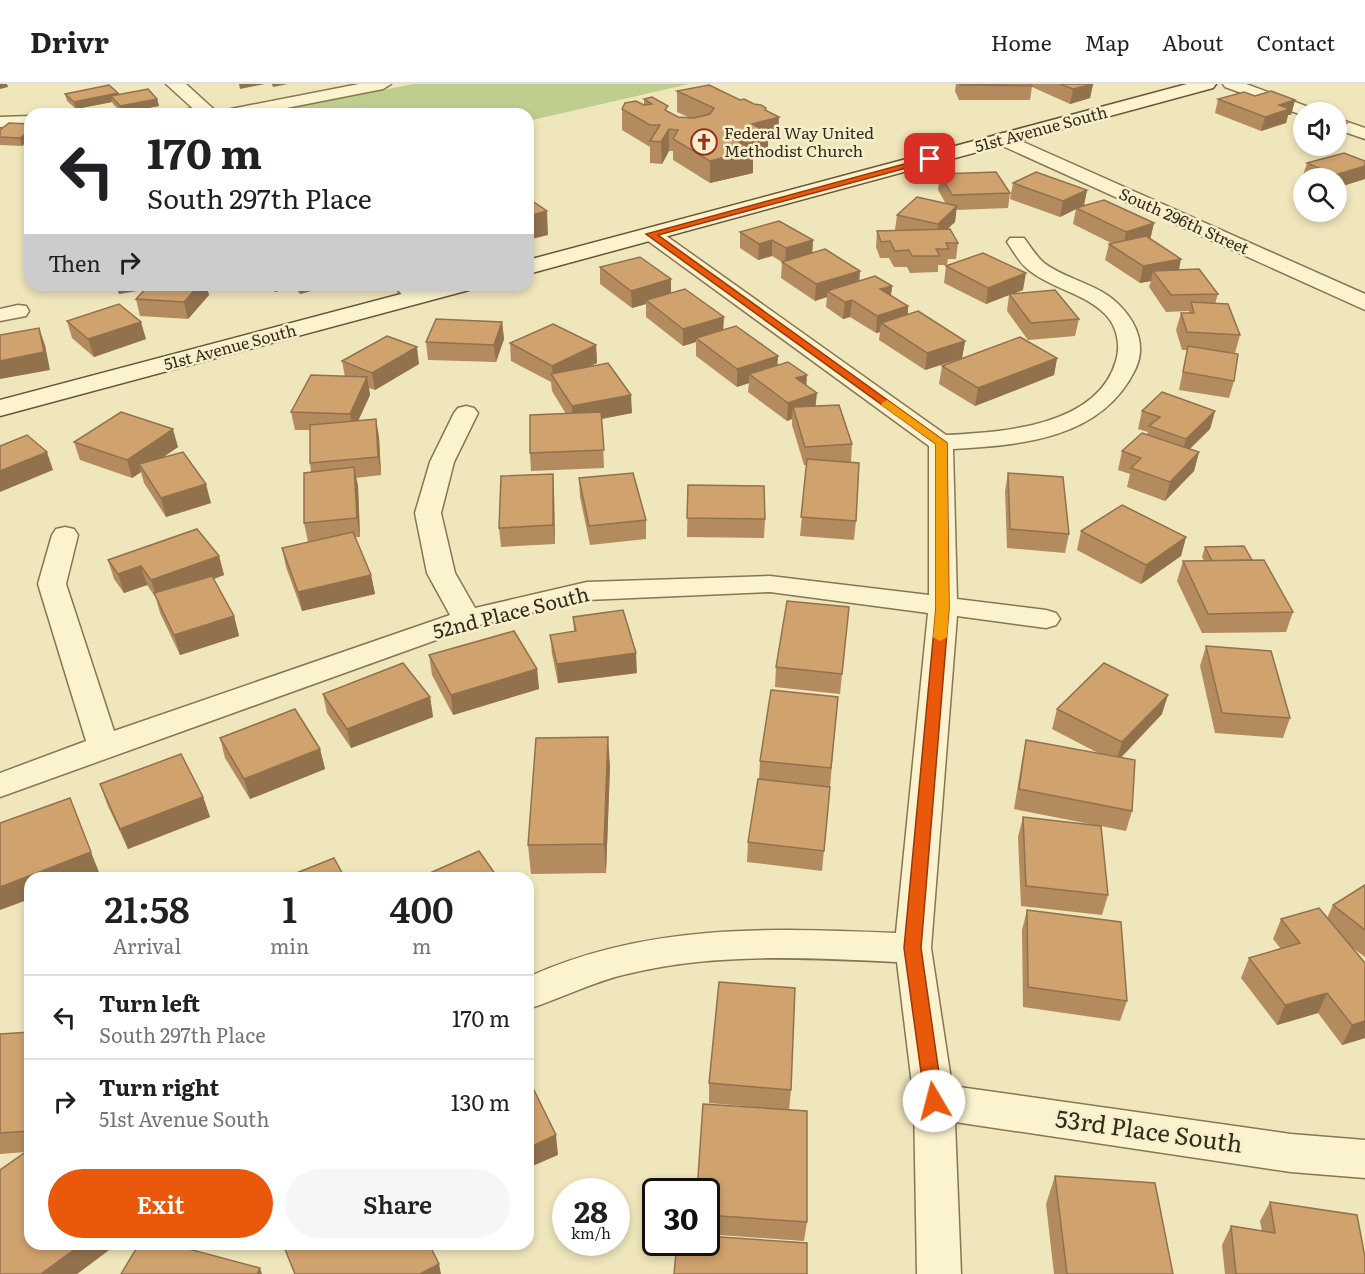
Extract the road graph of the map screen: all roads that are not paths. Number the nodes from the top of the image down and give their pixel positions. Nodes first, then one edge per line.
1 (174, 84) edge
2 (383, 84) edge
3 (1207, 84) edge
4 (1231, 84) edge
5 (1293, 107) edge
6 (196, 108) edge
7 (261, 108) edge
8 (24, 121) edge
9 (0, 122) edge
10 (1347, 127) edge
11 (1365, 134) edge
12 (1004, 139) junction
13 (651, 234) junction
14 (1017, 242) dead end
15 (534, 265) edge
16 (412, 291) edge
17 (1365, 303) edge
18 (0, 408) edge
19 (466, 412) dead end
20 (941, 443) junction
21 (65, 535) dead end
22 (942, 608) junction
23 (467, 619) junction
24 (1046, 619) dead end
25 (103, 746) junction
26 (0, 785) edge
27 (913, 948) junction
28 (534, 991) edge
29 (934, 1101) junction
30 (1365, 1159) edge
31 (939, 1274) edge

1 - 6 main road
2 - 7 street
3 - 12 main road, 51st Avenue South
4 - 5 street
8 - 9 street
10 - 11 street
12 - 13 main road, 51st Avenue South
12 - 17 main road, South 296th Street
13 - 15 main road, 51st Avenue South
13 - 20 street
14 - 20 street
16 - 18 main road, 51st Avenue South
19 - 23 street
20 - 22 street
21 - 25 street
22 - 23 street, 52nd Place South
22 - 24 street, 52nd Place South
22 - 27 street
23 - 25 street, 52nd Place South
25 - 26 street, 52nd Place South
27 - 28 street
27 - 29 street
29 - 30 street, 53rd Place South
29 - 31 street

